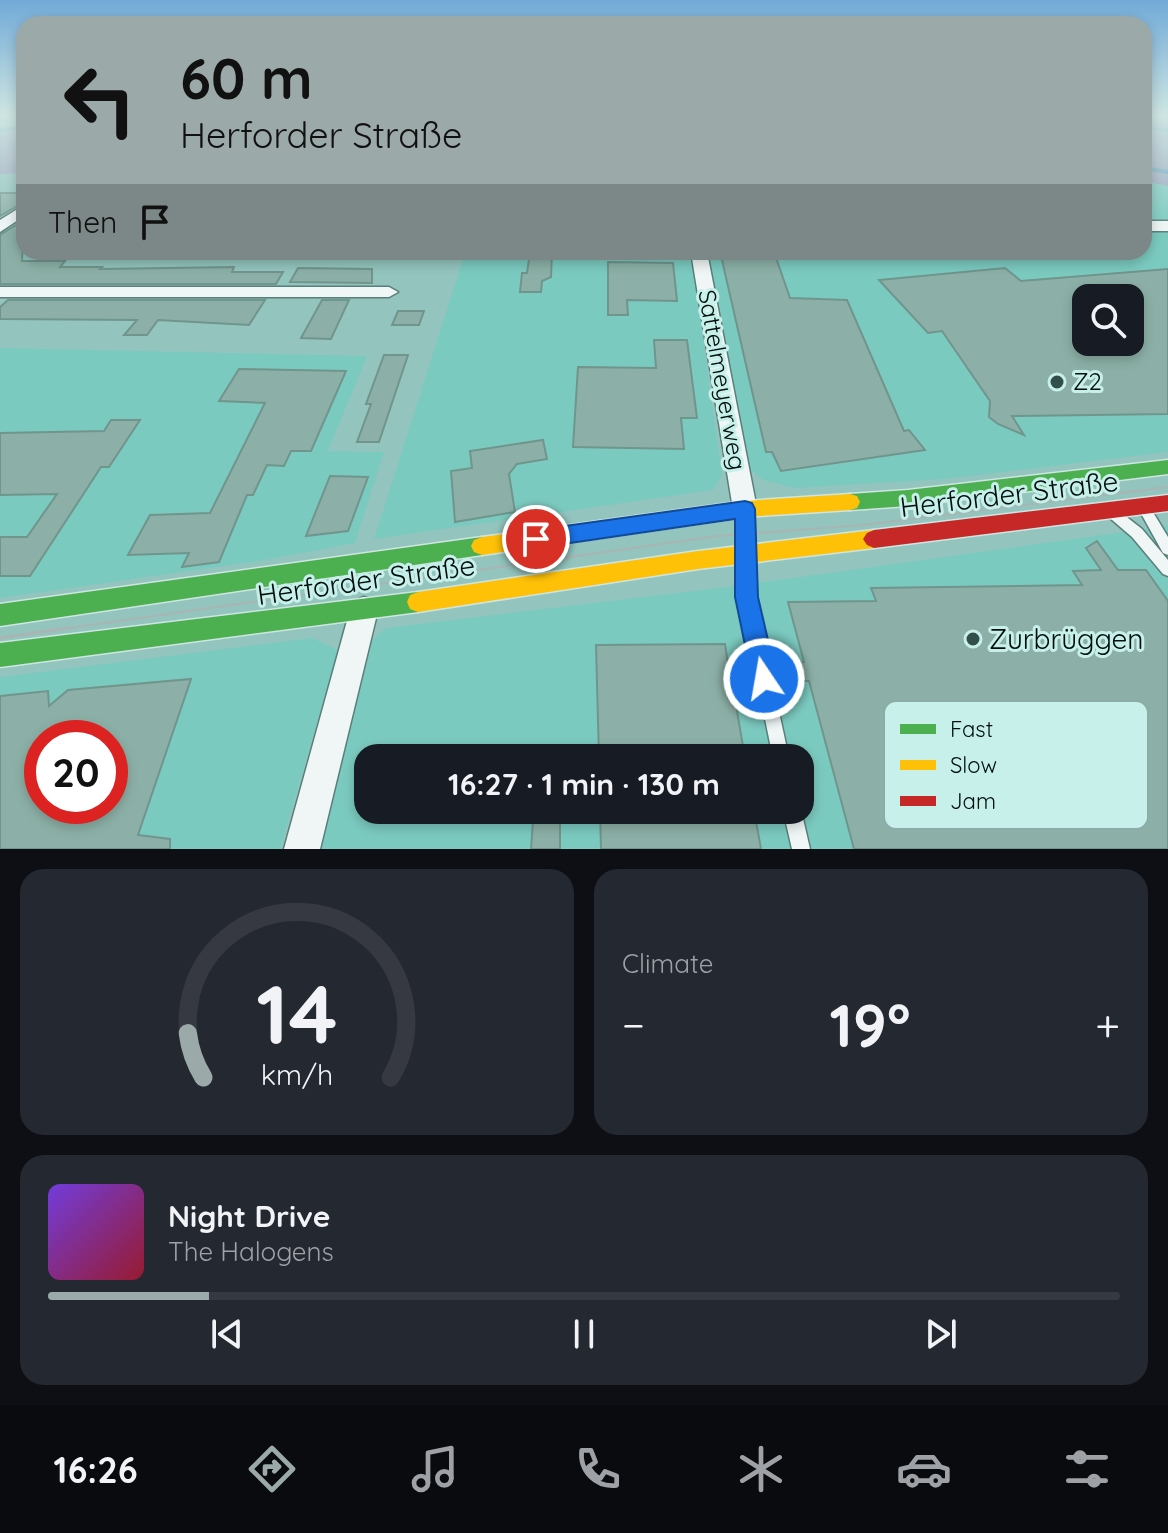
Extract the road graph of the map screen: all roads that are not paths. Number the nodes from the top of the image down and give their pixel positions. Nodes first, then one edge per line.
1 (700, 260) edge
2 (0, 292) edge
3 (389, 292) dead end
4 (1168, 467) edge
5 (1168, 503) edge
6 (1143, 506) junction
7 (1108, 510) junction
8 (746, 522) junction
9 (1168, 549) edge
10 (745, 555) junction
11 (1168, 570) edge
12 (364, 610) junction
13 (0, 615) edge
14 (0, 655) edge
15 (778, 744) edge
16 (795, 824) edge
17 (302, 849) edge
18 (801, 849) edge

1 - 8 street, Sattelmeyerweg
2 - 3 street
4 - 8 main road, Herforder Straße
5 - 6 main road, Herforder Straße
6 - 7 main road, Herforder Straße
6 - 9 lane
7 - 10 main road, Herforder Straße
7 - 11 lane
8 - 10 main road
8 - 13 main road, Herforder Straße
10 - 12 main road, Herforder Straße
10 - 15 lane
12 - 14 main road, Herforder Straße
12 - 17 street
16 - 18 lane

